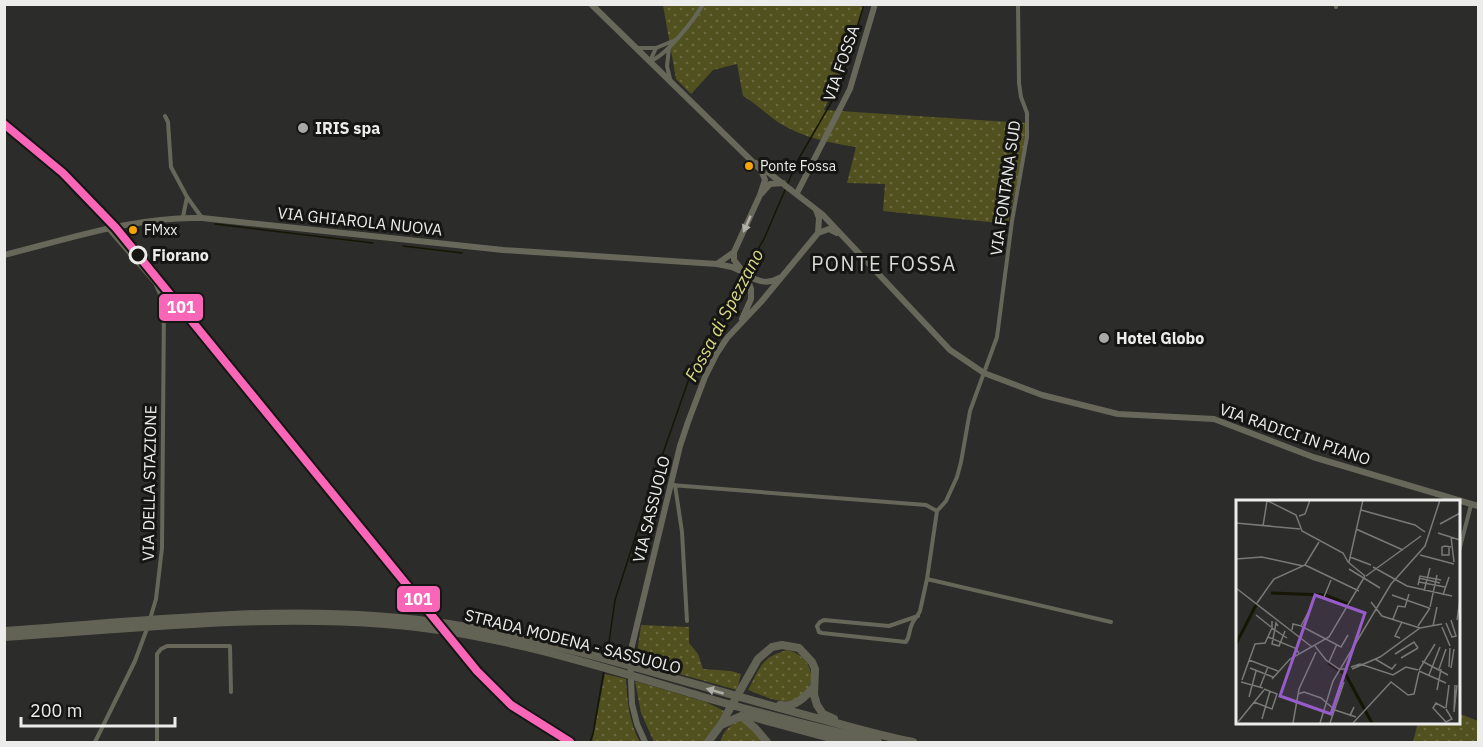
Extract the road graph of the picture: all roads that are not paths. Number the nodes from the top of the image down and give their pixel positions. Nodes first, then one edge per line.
1 (591, 4) edge
2 (703, 4) edge
3 (875, 4) edge
4 (1018, 4) edge
5 (674, 41) junction
6 (670, 47) junction
7 (636, 48) junction
8 (656, 48) junction
9 (650, 61) junction
10 (670, 81) junction
11 (165, 116) dead end
12 (756, 163) junction
13 (780, 182) junction
14 (796, 193) junction
15 (760, 195) junction
16 (187, 197) junction
17 (816, 209) junction
18 (183, 217) junction
19 (202, 218) junction
20 (109, 230) junction
21 (818, 233) junction
22 (844, 239) junction
23 (734, 252) junction
24 (4, 255) edge
25 (717, 264) junction
26 (736, 267) junction
27 (747, 276) junction
28 (780, 277) junction
29 (739, 325) junction
30 (984, 373) junction
31 (673, 485) junction
32 (1458, 500) edge
33 (1459, 500) edge
34 (1475, 505) edge
35 (937, 511) junction
36 (1459, 552) edge
37 (927, 579) junction
38 (918, 616) junction
39 (386, 620) junction
40 (687, 621) dead end
41 (1111, 622) dead end
42 (4, 631) edge
43 (4, 637) edge
44 (814, 687) junction
45 (231, 692) dead end
46 (710, 699) junction
47 (771, 708) junction
48 (851, 727) junction
49 (719, 729) junction
50 (95, 742) edge
51 (157, 742) edge
52 (645, 742) edge
53 (708, 742) edge
54 (716, 742) edge
55 (767, 742) edge
56 (856, 742) edge
57 (878, 742) edge
58 (913, 742) edge

1 - 7 street
2 - 5 street
3 - 14 street, VIA FOSSA
4 - 30 street, VIA FONTANA SUD
5 - 6 street
5 - 8 street
6 - 9 street
6 - 10 street
7 - 8 street
7 - 9 street
8 - 9 street
9 - 10 street
10 - 12 street, VIA RADICI IN PIANO
11 - 16 street
12 - 13 street, VIA RADICI IN PIANO
12 - 15 street
13 - 14 street, VIA RADICI IN PIANO
13 - 15 street
14 - 17 street, VIA RADICI IN PIANO
15 -> 23 street
16 - 18 street
16 - 19 street
17 - 21 street
17 - 22 street, VIA RADICI IN PIANO
18 - 19 street, VIA GHIAROLA NUOVA
18 - 20 street, VIA GHIAROLA NUOVA
19 - 25 street, VIA GHIAROLA NUOVA
20 - 24 street, VIA GHIAROLA NUOVA
20 - 50 street, VIA DELLA STAZIONE
21 - 22 street
21 - 28 street
22 - 30 street, VIA RADICI IN PIANO
23 - 25 street
23 - 26 street
25 - 26 street, VIA GHIAROLA NUOVA
26 - 27 street
27 - 28 street
27 - 29 street
28 - 29 street, VIA SASSUOLO
29 - 31 street, VIA SASSUOLO
30 - 32 street, VIA RADICI IN PIANO
30 - 35 street, VIA FONTANA SUD
31 - 35 street
31 - 40 street
31 - 52 street, VIA SASSUOLO
33 - 34 street, VIA RADICI IN PIANO
34 - 36 street
35 - 37 street
37 - 38 street
37 - 41 street
38 - 38 street
39 - 42 highway, STRADA MODENA - SASSUOLO
39 - 43 highway, STRADA MODENA - SASSUOLO
39 - 46 highway, STRADA MODENA - SASSUOLO
47 -> 39 highway, STRADA MODENA - SASSUOLO
44 - 47 highway
44 - 48 highway
44 - 49 highway
45 - 51 street
46 - 47 highway, STRADA MODENA - SASSUOLO
46 - 55 highway
47 - 48 highway, STRADA MODENA - SASSUOLO
47 - 57 highway, STRADA MODENA - SASSUOLO
48 - 58 highway, STRADA MODENA - SASSUOLO
49 - 53 highway
49 - 54 highway
49 - 56 highway

